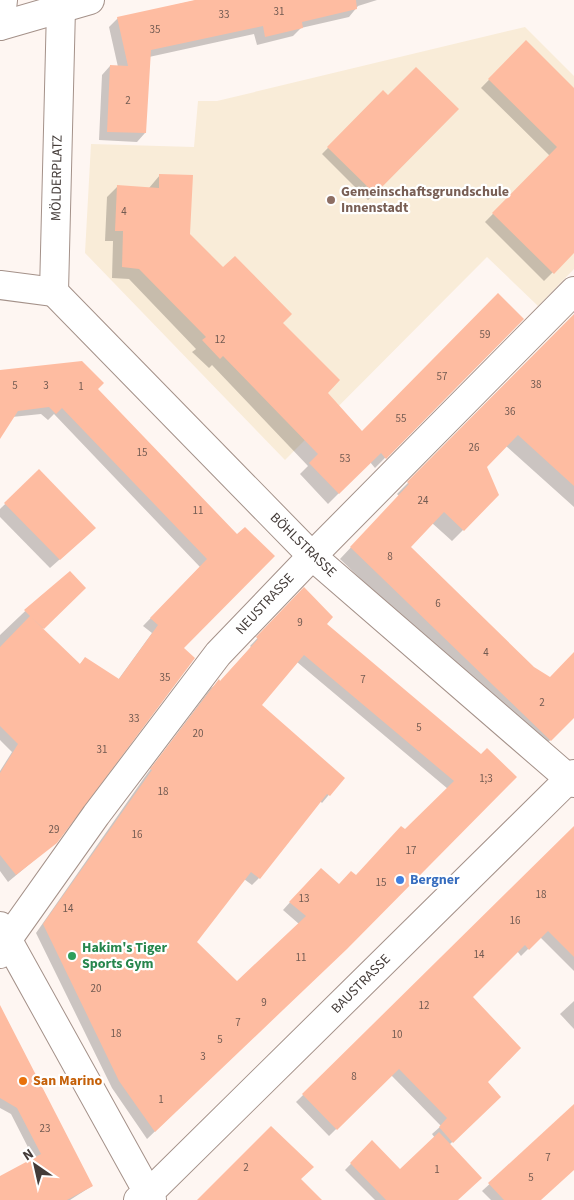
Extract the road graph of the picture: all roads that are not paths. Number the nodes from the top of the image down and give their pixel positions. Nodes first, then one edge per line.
1 (3, 0) edge
2 (90, 0) edge
3 (61, 4) edge
4 (0, 26) edge
5 (0, 285) edge
6 (574, 291) edge
7 (54, 292) junction
8 (312, 556) junction
9 (573, 778) edge
10 (3, 940) edge
11 (146, 1198) edge

1 - 4 street
2 - 3 street
3 - 4 street
3 - 7 street, MÖLDERPLATZ
5 - 7 street
6 - 8 street, NEUSTRASSE
7 - 8 street, BÖHLSTRASSE
8 - 9 street, BÖHLSTRASSE
8 - 10 street, NEUSTRASSE
9 - 11 street, BAUSTRASSE
10 - 11 street

